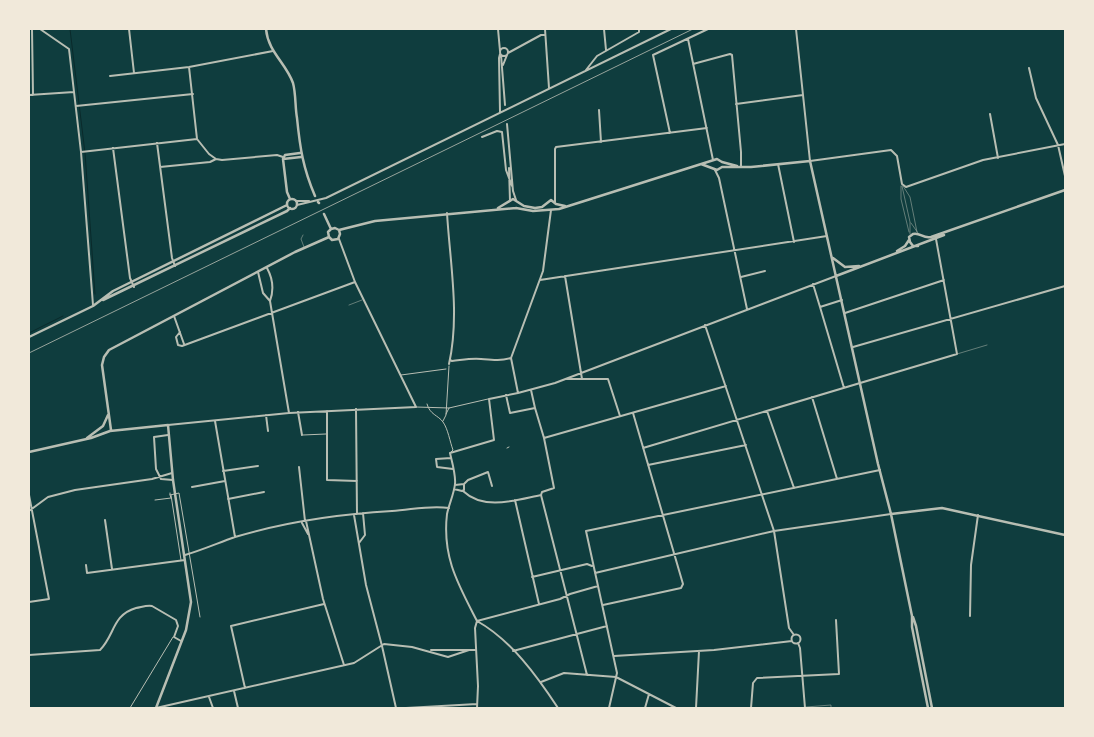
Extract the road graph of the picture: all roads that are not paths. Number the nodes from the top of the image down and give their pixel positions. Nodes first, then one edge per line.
1 (32, 29) edge
2 (40, 29) edge
3 (129, 29) edge
4 (266, 29) edge
5 (498, 29) edge
6 (545, 29) edge
7 (604, 29) edge
8 (671, 29) edge
9 (708, 29) edge
10 (796, 29) edge
11 (639, 30) edge
12 (545, 35) junction
13 (688, 39) junction
14 (499, 43) junction
15 (506, 48) junction
16 (518, 48) junction
17 (606, 50) junction
18 (272, 51) junction
19 (501, 54) junction
20 (508, 54) junction
21 (503, 64) junction
22 (693, 64) junction
23 (190, 68) junction
24 (1029, 68) dead end
25 (584, 71) junction
26 (134, 73) junction
27 (110, 76) dead end
28 (549, 88) junction
29 (74, 92) junction
30 (193, 94) junction
31 (29, 95) edge
32 (33, 95) junction
33 (803, 95) junction
34 (736, 104) junction
35 (505, 105) dead end
36 (77, 106) junction
37 (599, 110) dead end
38 (500, 112) junction
39 (990, 114) dead end
40 (507, 124) dead end
41 (707, 128) junction
42 (670, 132) junction
43 (482, 137) dead end
44 (197, 139) junction
45 (157, 142) junction
46 (601, 142) junction
47 (1065, 144) edge
48 (1058, 145) junction
49 (113, 148) junction
50 (82, 152) junction
51 (301, 155) junction
52 (283, 158) junction
53 (998, 158) junction
54 (216, 159) junction
55 (714, 160) junction
56 (810, 161) junction
57 (722, 162) junction
58 (701, 164) junction
59 (778, 164) junction
60 (510, 165) junction
61 (741, 166) junction
62 (160, 167) junction
63 (714, 168) junction
64 (721, 168) junction
65 (1065, 176) edge
66 (509, 178) junction
67 (719, 178) junction
68 (902, 185) junction
69 (512, 186) junction
70 (1065, 190) edge
71 (315, 196) dead end
72 (290, 199) junction
73 (296, 201) junction
74 (309, 201) junction
75 (517, 201) junction
76 (509, 202) junction
77 (546, 204) junction
78 (555, 204) junction
79 (297, 205) junction
80 (566, 206) junction
81 (289, 207) junction
82 (515, 208) junction
83 (494, 209) junction
84 (551, 209) junction
85 (447, 213) junction
86 (324, 214) dead end
87 (910, 222) junction
88 (331, 229) junction
89 (339, 230) junction
90 (952, 231) junction
91 (919, 233) junction
92 (303, 235) dead end
93 (329, 236) junction
94 (827, 236) junction
95 (909, 237) junction
96 (339, 238) junction
97 (936, 239) junction
98 (794, 242) junction
99 (918, 246) junction
100 (304, 247) junction
101 (734, 251) junction
102 (892, 254) junction
103 (832, 256) junction
104 (173, 262) junction
105 (865, 264) junction
106 (176, 266) junction
107 (267, 267) junction
108 (258, 271) junction
109 (765, 271) dead end
110 (565, 276) junction
111 (836, 276) junction
112 (741, 277) junction
113 (540, 280) junction
114 (944, 280) junction
115 (131, 282) junction
116 (355, 282) junction
117 (813, 284) junction
118 (1065, 286) edge
119 (134, 287) junction
120 (364, 299) junction
121 (842, 300) junction
122 (270, 301) junction
123 (100, 302) junction
124 (349, 305) dead end
125 (93, 306) junction
126 (820, 307) junction
127 (748, 308) junction
128 (272, 313) junction
129 (845, 313) junction
130 (174, 316) junction
131 (951, 318) junction
132 (705, 325) junction
133 (180, 332) junction
134 (29, 337) edge
135 (184, 344) junction
136 (987, 345) dead end
137 (853, 347) junction
138 (957, 354) junction
139 (511, 358) junction
140 (450, 360) junction
141 (449, 364) joint
142 (448, 368) junction
143 (580, 372) junction
144 (400, 375) junction
145 (565, 379) junction
146 (582, 379) junction
147 (860, 383) junction
148 (726, 386) junction
149 (844, 388) junction
150 (531, 390) junction
151 (518, 393) junction
152 (506, 395) junction
153 (812, 397) junction
154 (489, 399) junction
155 (427, 404) dead end
156 (416, 406) junction
157 (446, 407) junction
158 (428, 408) junction
159 (449, 408) junction
160 (535, 408) junction
161 (356, 409) junction
162 (109, 411) junction
163 (327, 411) junction
164 (767, 411) junction
165 (298, 412) junction
166 (290, 413) junction
167 (633, 413) junction
168 (266, 415) junction
169 (446, 415) junction
170 (620, 416) junction
171 (737, 420) junction
172 (215, 421) junction
173 (443, 421) junction
174 (104, 425) junction
175 (168, 425) junction
176 (111, 428) junction
177 (268, 431) dead end
178 (105, 432) junction
179 (327, 434) junction
180 (169, 435) junction
181 (302, 435) joint
182 (544, 438) junction
183 (82, 440) junction
184 (746, 445) junction
185 (643, 448) junction
186 (29, 452) edge
187 (450, 453) junction
188 (451, 458) junction
189 (648, 465) junction
190 (258, 466) dead end
191 (299, 468) dead end
192 (453, 468) junction
193 (880, 470) junction
194 (223, 471) junction
195 (172, 473) junction
196 (159, 476) junction
197 (837, 479) junction
198 (173, 480) junction
199 (357, 481) junction
200 (225, 482) junction
201 (464, 484) junction
202 (455, 485) junction
203 (492, 486) dead end
204 (192, 487) dead end
205 (794, 488) junction
206 (454, 489) junction
207 (464, 491) junction
208 (264, 492) dead end
209 (171, 494) junction
210 (762, 494) junction
211 (29, 495) edge
212 (541, 495) junction
213 (228, 498) junction
214 (156, 500) dead end
215 (515, 500) junction
216 (449, 508) junction
217 (32, 509) junction
218 (29, 511) edge
219 (363, 513) junction
220 (358, 514) junction
221 (891, 514) junction
222 (354, 515) junction
223 (663, 515) junction
224 (978, 515) junction
225 (105, 520) dead end
226 (306, 521) junction
227 (301, 522) junction
228 (774, 531) junction
229 (1065, 535) edge
230 (309, 536) junction
231 (235, 537) junction
232 (187, 540) junction
233 (178, 541) junction
234 (182, 541) junction
235 (359, 543) junction
236 (189, 554) junction
237 (674, 555) junction
238 (184, 556) junction
239 (183, 561) junction
240 (86, 565) dead end
241 (594, 568) junction
242 (112, 569) junction
243 (560, 570) junction
244 (595, 573) junction
245 (532, 577) junction
246 (598, 586) junction
247 (567, 595) junction
248 (29, 602) edge
249 (324, 604) junction
250 (539, 604) junction
251 (602, 605) junction
252 (912, 616) junction
253 (970, 616) dead end
254 (200, 618) dead end
255 (836, 620) dead end
256 (477, 621) junction
257 (607, 626) junction
258 (577, 634) junction
259 (794, 635) junction
260 (173, 636) junction
261 (182, 641) junction
262 (792, 641) junction
263 (798, 643) junction
264 (382, 646) junction
265 (429, 650) junction
266 (469, 650) junction
267 (476, 650) junction
268 (514, 651) junction
269 (699, 651) junction
270 (29, 655) edge
271 (614, 656) junction
272 (344, 665) junction
273 (587, 675) junction
274 (803, 676) junction
275 (616, 677) junction
276 (540, 682) junction
277 (245, 688) junction
278 (234, 691) junction
279 (649, 694) junction
280 (209, 697) junction
281 (477, 704) junction
282 (130, 708) edge
283 (156, 708) edge
284 (213, 708) edge
285 (238, 708) edge
286 (396, 708) edge
287 (406, 708) edge
288 (477, 708) edge
289 (558, 708) edge
290 (609, 708) edge
291 (645, 708) edge
292 (676, 708) edge
293 (696, 708) edge
294 (751, 708) edge
295 (794, 708) edge
296 (805, 708) edge
297 (831, 708) edge
298 (928, 708) edge
299 (932, 708) edge

1 - 32 street
2 - 29 street
3 - 26 street
4 - 18 street
5 - 14 street
6 - 12 street
7 - 17 street
8 - 25 street
9 - 13 street
10 - 33 street
11 - 17 street
12 - 16 street
12 - 28 street
13 - 22 street
13 - 42 street
14 - 15 street
14 - 19 street
15 - 16 street
15 - 19 street
15 - 20 street
16 - 20 street
17 - 25 street
18 - 23 street
18 - 51 street
19 - 20 street
19 - 21 street
19 - 38 street
20 - 21 street
21 - 35 street
22 - 34 street
22 - 41 street
23 - 26 street
23 - 30 street
24 - 48 street
25 - 28 street
26 - 27 street
28 - 38 street
29 - 32 street
29 - 36 street
30 - 36 street
30 - 44 street
31 - 32 street
33 - 34 street
33 - 56 street
34 - 61 street
36 - 50 street
37 - 46 street
38 - 74 street
39 - 53 street
40 - 60 street
41 - 42 street
41 - 55 street
42 - 46 street
43 - 66 street
44 - 45 street
44 - 54 street
45 - 49 street
45 - 62 street
46 - 78 street
47 - 48 street
48 - 53 street
48 - 65 street
49 - 50 street
49 - 115 street
50 - 125 street
51 - 52 street
51 - 71 street
52 - 54 street
52 - 72 street
53 - 68 street
54 - 62 street
55 - 57 street
55 - 58 street
55 - 63 street
56 - 59 street
56 - 68 street
56 - 94 street
57 - 61 street
57 - 64 street
58 - 63 street
58 - 80 street
59 - 61 street
59 - 98 street
60 - 66 street
60 - 69 street
61 - 64 street
62 - 104 street
63 - 64 street
63 - 67 street
64 - 67 street
66 - 69 street
66 - 76 street
67 - 101 street
68 - 87 lane
68 - 91 lane
68 - 95 lane
69 - 75 street
70 - 90 street
72 - 73 street
72 - 81 street
73 - 74 street
73 - 79 street
74 - 79 street
75 - 76 street
75 - 77 street
75 - 82 street
76 - 82 street
76 - 83 street
77 - 78 street
77 - 84 street
78 - 80 street
78 - 84 street
79 - 81 street
80 - 84 street
81 - 104 street
81 - 106 street
82 - 83 street
82 - 84 street
83 - 85 street
84 - 113 street
85 - 89 street
85 - 140 street
86 - 88 street
87 - 91 lane
87 - 95 lane
88 - 89 street
88 - 93 street
89 - 96 street
90 - 91 street
90 - 97 street
91 - 95 street
91 - 99 street
92 - 100 lane
93 - 96 street
93 - 100 street
94 - 98 street
94 - 103 street
95 - 99 street
95 - 102 street
96 - 116 street
97 - 99 street
97 - 114 street
98 - 101 street
99 - 102 street
100 - 107 street
101 - 110 street
101 - 112 street
102 - 105 street
103 - 105 street
103 - 111 street
104 - 106 street
104 - 115 street
105 - 111 street
106 - 119 street
107 - 108 street
107 - 122 street
108 - 122 street
108 - 130 street
109 - 112 street
110 - 113 street
110 - 143 street
111 - 117 street
111 - 121 street
112 - 127 street
113 - 139 street
114 - 129 street
114 - 131 street
115 - 119 street
115 - 123 street
116 - 120 street
116 - 128 street
117 - 126 street
117 - 127 street
118 - 131 street
119 - 123 street
120 - 124 lane
120 - 144 street
121 - 126 street
121 - 129 street
122 - 128 street
123 - 125 street
125 - 134 street
126 - 149 street
127 - 132 street
128 - 135 street
128 - 166 street
129 - 137 street
130 - 133 street
130 - 162 street
131 - 137 street
131 - 138 street
132 - 143 street
132 - 148 street
133 - 135 street
133 - 135 street
136 - 138 lane
137 - 147 street
138 - 147 street
139 - 140 street
139 - 151 street
140 - 141 street
141 - 142 street
142 - 144 street
142 - 157 street
143 - 145 street
143 - 146 street
144 - 156 street
145 - 146 street
145 - 150 street
146 - 170 street
147 - 149 street
147 - 193 street
148 - 167 street
148 - 171 street
149 - 153 street
150 - 151 street
150 - 160 street
151 - 152 street
152 - 154 street
152 - 160 street
153 - 164 street
153 - 197 street
154 - 159 street
154 - 187 street
155 - 158 street
156 - 158 street
156 - 161 street
157 - 158 street
157 - 159 street
157 - 169 street
158 - 173 street
159 - 169 street
160 - 182 street
161 - 163 street
161 - 199 street
162 - 174 street
162 - 176 street
163 - 165 street
163 - 179 street
164 - 171 street
164 - 205 street
165 - 166 street
165 - 181 street
166 - 168 street
167 - 170 street
167 - 185 street
168 - 172 street
168 - 177 street
169 - 173 street
170 - 182 street
171 - 184 street
171 - 185 street
172 - 175 street
172 - 194 street
173 - 187 street
174 - 176 street
174 - 178 street
174 - 183 street
175 - 176 street
175 - 180 street
176 - 178 street
178 - 183 street
179 - 181 street
179 - 199 street
180 - 195 street
180 - 196 street
182 - 212 street
183 - 186 street
184 - 189 street
184 - 210 street
185 - 189 street
187 - 188 street
188 - 192 street
188 - 192 street
189 - 223 street
190 - 194 street
191 - 226 street
192 - 202 street
193 - 197 street
193 - 221 street
194 - 200 street
195 - 196 street
195 - 198 street
196 - 198 street
196 - 217 street
197 - 205 street
198 - 209 street
199 - 220 street
200 - 204 street
200 - 213 street
201 - 202 street
201 - 203 street
201 - 207 street
202 - 206 street
205 - 210 street
206 - 207 street
206 - 216 street
207 - 215 street
208 - 213 street
209 - 214 street
209 - 232 street
209 - 233 street
209 - 234 street
210 - 223 street
210 - 228 street
211 - 217 street
212 - 215 street
212 - 243 street
213 - 231 street
215 - 245 street
216 - 219 street
216 - 256 street
217 - 218 street
217 - 248 street
219 - 220 street
219 - 235 street
220 - 222 street
221 - 224 street
221 - 228 street
221 - 252 street
222 - 226 street
222 - 235 street
223 - 237 street
223 - 241 street
224 - 229 street
224 - 253 street
225 - 242 street
226 - 227 street
226 - 230 street
227 - 230 street
227 - 231 street
228 - 237 street
228 - 259 street
230 - 249 street
231 - 236 street
232 - 234 street
232 - 236 street
233 - 234 street
233 - 239 street
234 - 238 street
235 - 264 street
236 - 238 street
236 - 254 street
237 - 244 street
237 - 251 street
238 - 239 street
239 - 242 street
239 - 261 street
240 - 242 street
241 - 243 street
241 - 244 street
243 - 245 street
243 - 247 street
244 - 246 street
245 - 250 street
246 - 247 street
246 - 251 street
247 - 250 street
247 - 258 street
249 - 272 street
249 - 277 street
250 - 256 street
251 - 257 street
252 - 298 street
252 - 299 street
255 - 274 street
256 - 267 street
256 - 268 street
257 - 258 street
257 - 271 street
258 - 268 street
258 - 273 street
259 - 262 street
259 - 263 street
260 - 261 street
260 - 270 street
260 - 282 street
261 - 283 street
262 - 263 street
262 - 269 street
263 - 274 street
264 - 265 street
264 - 272 street
264 - 286 street
265 - 266 street
265 - 266 street
266 - 267 street
267 - 281 street
268 - 276 street
269 - 271 street
269 - 293 street
271 - 275 street
272 - 277 street
273 - 275 street
273 - 276 street
274 - 294 street
274 - 296 street
275 - 279 street
275 - 290 street
276 - 289 street
277 - 278 street
278 - 280 street
278 - 285 street
279 - 291 street
279 - 292 street
280 - 283 street
280 - 284 street
281 - 287 street
281 - 288 street
295 - 296 lane
296 - 297 lane

